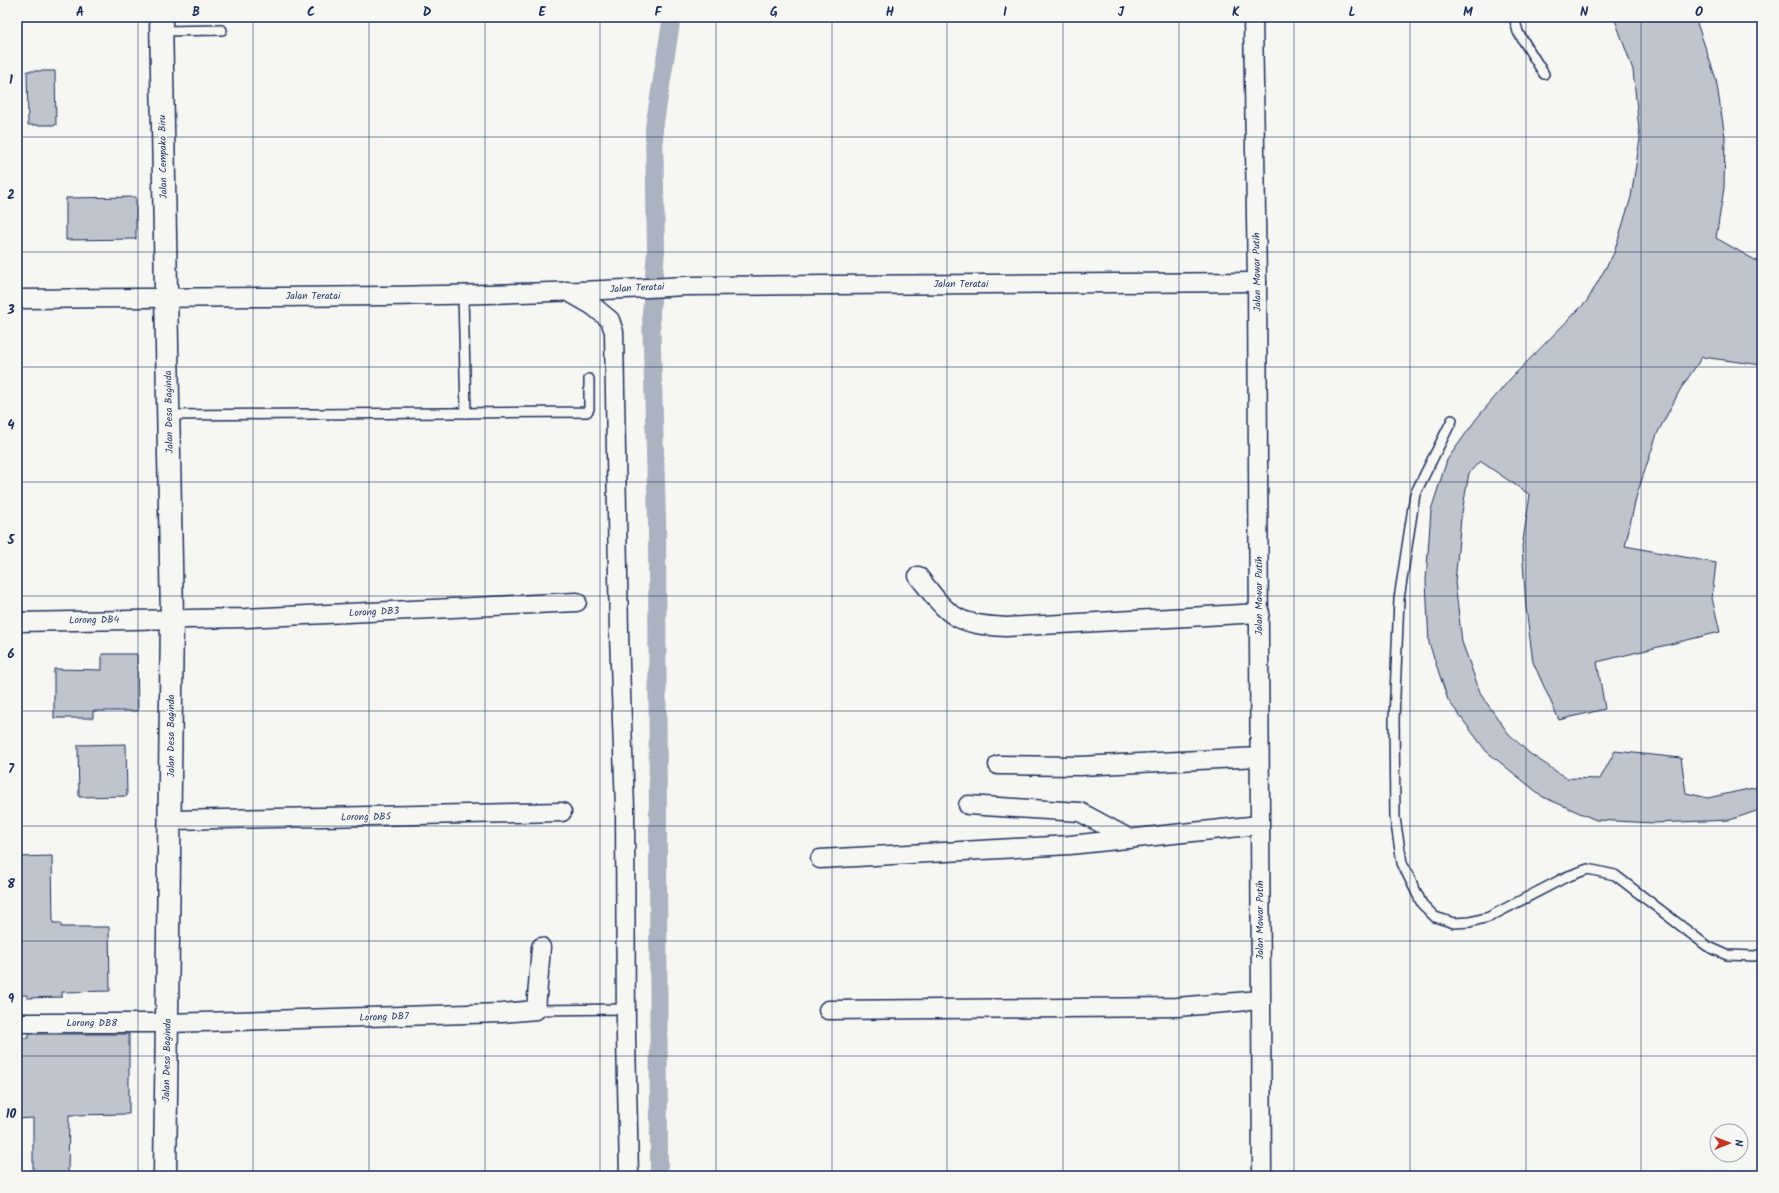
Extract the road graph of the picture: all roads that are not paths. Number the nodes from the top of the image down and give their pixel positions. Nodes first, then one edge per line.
1 (1253, 17) edge
2 (1514, 17) edge
3 (161, 24) edge
4 (222, 30) dead end
5 (1544, 74) dead end
6 (1257, 282) junction
7 (568, 291) junction
8 (463, 295) junction
9 (166, 297) junction
10 (17, 299) edge
11 (589, 379) dead end
12 (466, 413) junction
13 (169, 415) junction
14 (1452, 420) dead end
15 (918, 576) dead end
16 (576, 602) dead end
17 (1260, 613) junction
18 (172, 618) junction
19 (17, 622) edge
20 (1259, 757) junction
21 (998, 765) dead end
22 (968, 805) dead end
23 (562, 812) dead end
24 (171, 820) junction
25 (1259, 825) junction
26 (1130, 838) junction
27 (820, 858) dead end
28 (541, 947) dead end
29 (1762, 954) edge
30 (1260, 1000) junction
31 (626, 1009) junction
32 (536, 1010) junction
33 (828, 1010) dead end
34 (17, 1023) edge
35 (168, 1023) junction
36 (166, 1176) edge
37 (629, 1176) edge
38 (1262, 1176) edge

1 - 6 street, Jalan Mawar Putih
2 - 5 lane
3 - 4 lane
3 - 9 street, Jalan Cempaka Biru
6 - 7 street, Jalan Teratai
6 - 17 street, Jalan Mawar Putih
7 - 8 street, Jalan Teratai
7 - 31 street
8 - 9 street, Jalan Teratai
8 - 12 lane
9 - 10 street, Jalan Teratai
9 - 13 street, Jalan Desa Baginda
11 - 12 lane
12 - 13 lane
13 - 18 street, Jalan Desa Baginda
14 - 29 lane
15 - 17 street
16 - 18 street, Lorong DB3
17 - 20 street, Jalan Mawar Putih
18 - 19 street, Lorong DB4
18 - 24 street, Jalan Desa Baginda
20 - 21 street
20 - 25 street, Jalan Mawar Putih
22 - 26 street
23 - 24 street, Lorong DB5
24 - 35 street, Jalan Desa Baginda
25 - 26 street
25 - 30 street, Jalan Mawar Putih
26 - 27 street
28 - 32 street
30 - 33 street
30 - 38 street, Jalan Mawar Putih
31 - 32 lane
31 - 37 street
32 - 35 street, Lorong DB7
34 - 35 street, Lorong DB8
35 - 36 street, Jalan Desa Baginda

